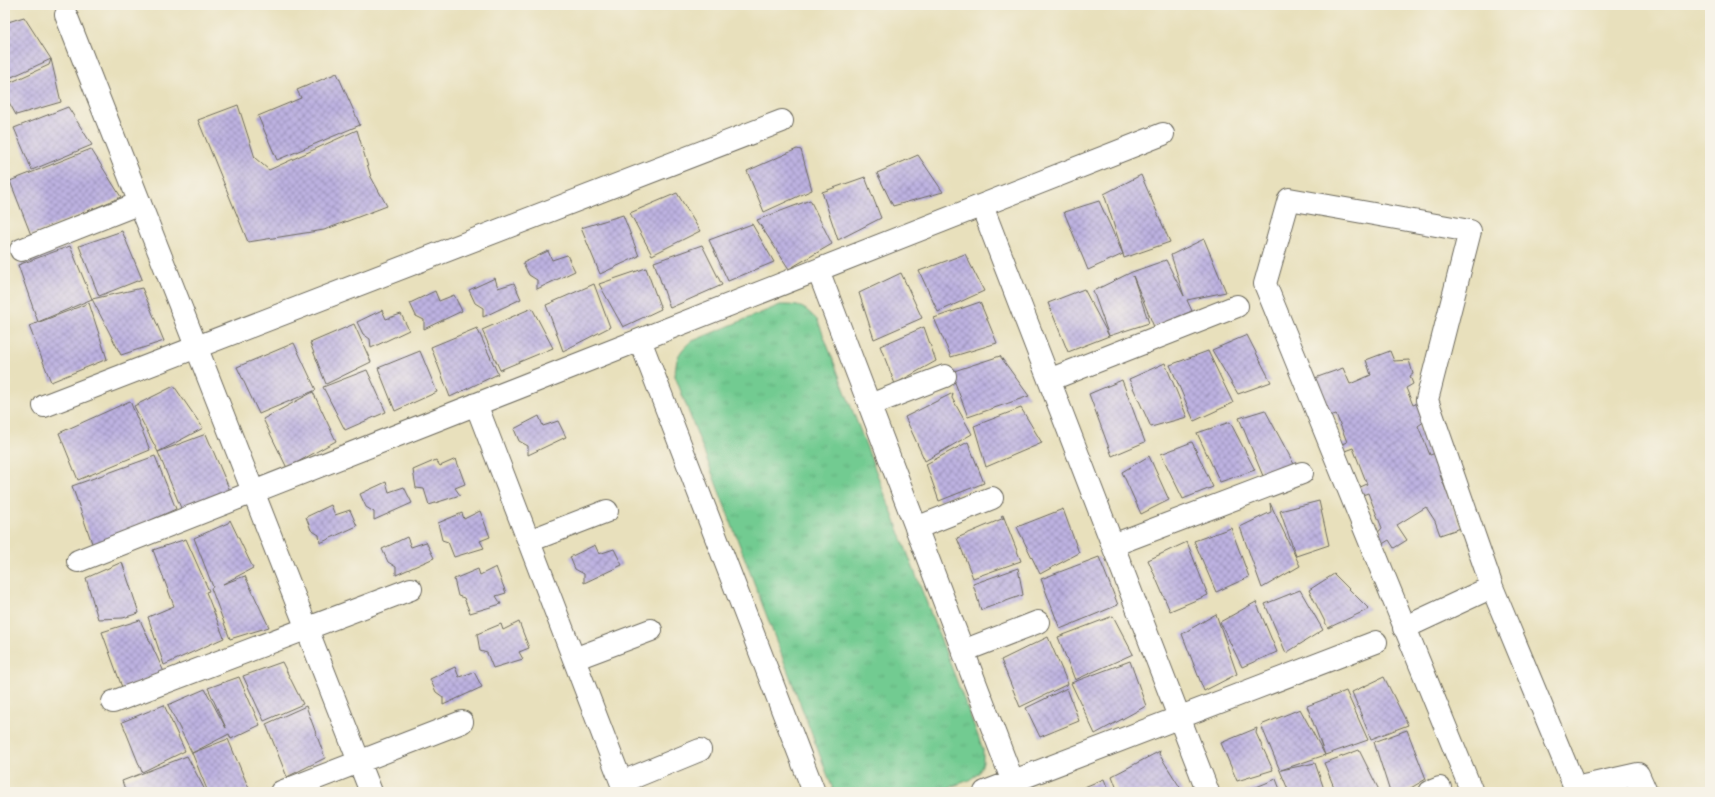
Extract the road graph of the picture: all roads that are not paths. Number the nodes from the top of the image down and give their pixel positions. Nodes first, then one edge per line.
1 (66, 15) dead end
2 (782, 121) dead end
3 (1163, 134) dead end
4 (140, 203) junction
5 (982, 206) junction
6 (21, 250) dead end
7 (818, 270) junction
8 (1237, 306) dead end
9 (640, 340) junction
10 (196, 347) junction
11 (945, 376) dead end
12 (1049, 380) junction
13 (476, 404) junction
14 (870, 405) junction
15 (44, 406) dead end
16 (1302, 473) dead end
17 (253, 492) junction
18 (992, 498) dead end
19 (607, 511) dead end
20 (916, 528) junction
21 (529, 541) junction
22 (1113, 545) junction
23 (78, 560) dead end
24 (1492, 587) junction
25 (411, 589) dead end
26 (1038, 622) dead end
27 (1404, 628) junction
28 (307, 629) junction
29 (650, 630) dead end
30 (1376, 642) dead end
31 (963, 651) junction
32 (574, 659) junction
33 (113, 702) dead end
34 (1179, 718) junction
35 (462, 722) dead end
36 (700, 750) dead end
37 (359, 762) junction
38 (1012, 782) junction
39 (623, 787) edge
40 (1576, 790) edge
41 (281, 792) edge
42 (371, 792) edge
43 (814, 792) edge
44 (986, 792) edge
45 (1208, 792) edge
46 (1472, 792) edge
47 (1646, 792) edge

1 - 4 lane
2 - 10 lane
3 - 5 lane
4 - 6 lane
4 - 10 lane
5 - 7 lane
5 - 12 lane
7 - 9 lane
7 - 14 lane
8 - 12 lane
9 - 13 lane
9 - 43 lane
10 - 15 lane
10 - 17 lane
11 - 14 lane
12 - 22 lane
13 - 17 lane
13 - 21 lane
14 - 20 lane
16 - 22 lane
17 - 23 lane
17 - 28 lane
18 - 20 lane
19 - 21 lane
20 - 31 lane
21 - 32 lane
22 - 34 lane
24 - 27 lane
24 - 27 lane
24 - 40 lane
25 - 28 lane
26 - 31 lane
27 - 46 lane
28 - 33 lane
28 - 37 lane
29 - 32 lane
30 - 34 lane
31 - 38 lane
32 - 39 lane
34 - 38 lane
34 - 45 lane
35 - 37 lane
36 - 39 lane
37 - 41 lane
37 - 42 lane
38 - 44 lane
40 - 47 lane

